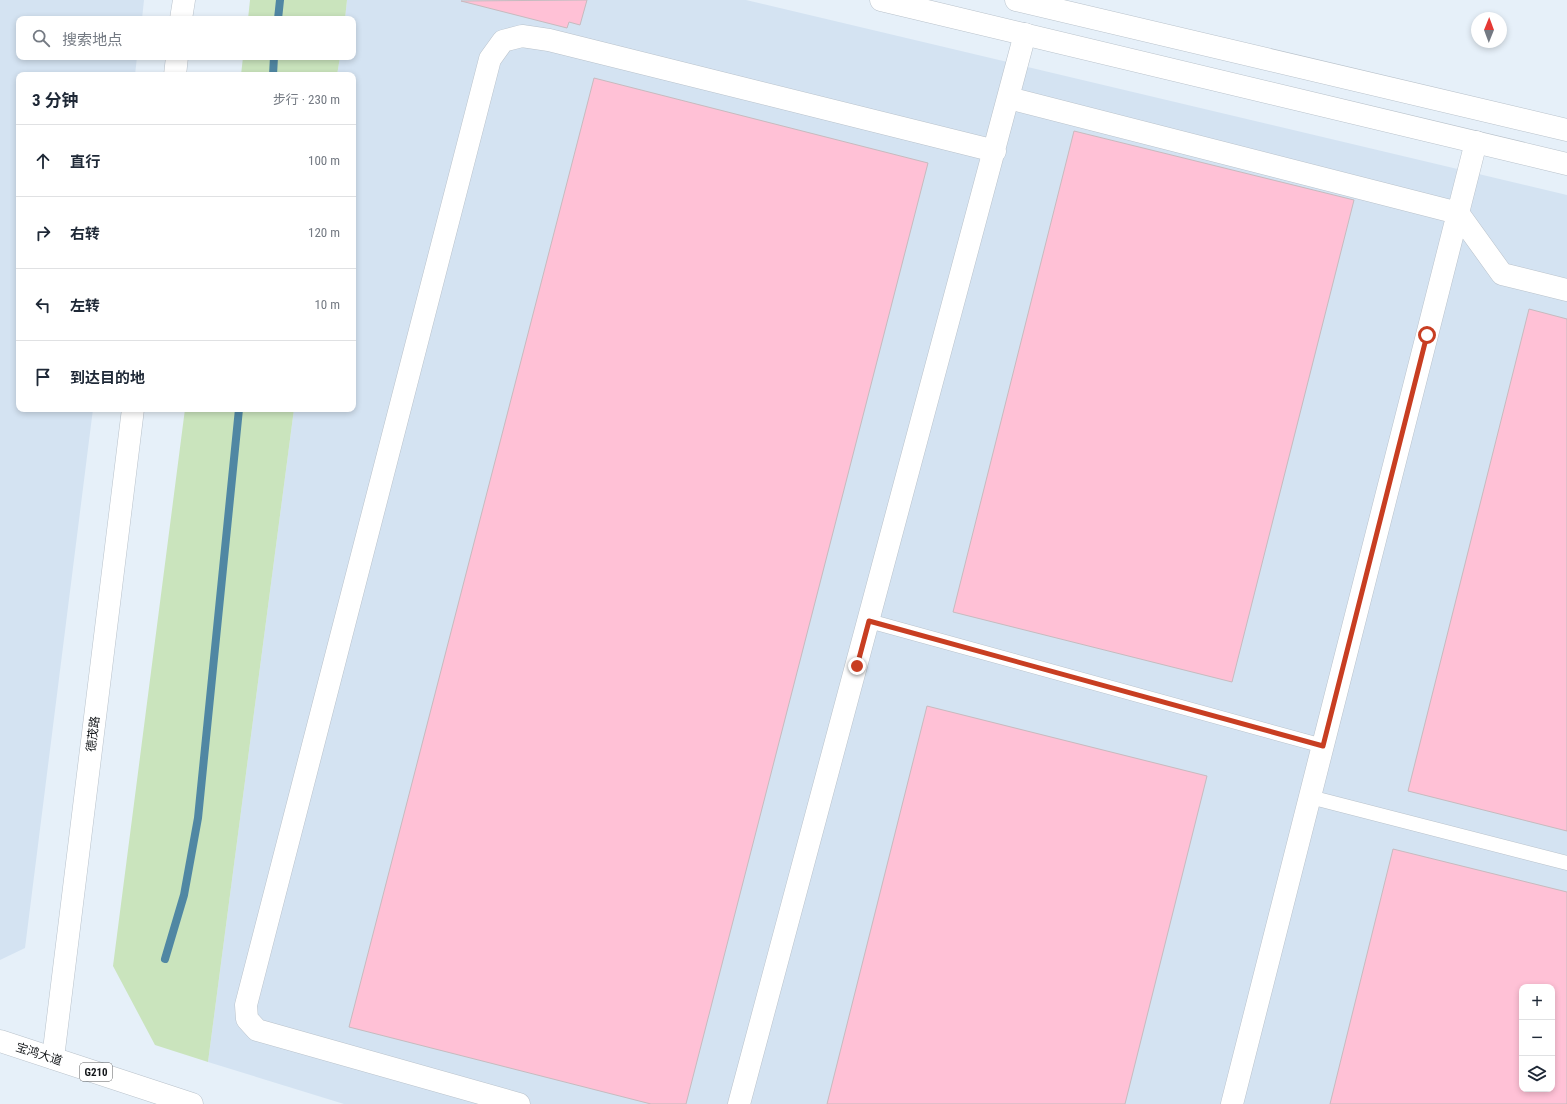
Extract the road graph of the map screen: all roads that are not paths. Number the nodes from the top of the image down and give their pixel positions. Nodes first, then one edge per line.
1 (184, 0) edge
2 (881, 0) edge
3 (1016, 0) edge
4 (181, 16) edge
5 (1025, 34) junction
6 (176, 60) edge
7 (174, 72) edge
8 (1009, 98) junction
9 (1567, 130) edge
10 (1476, 142) junction
11 (995, 151) junction
12 (1567, 164) edge
13 (1458, 213) junction
14 (1567, 290) edge
15 (133, 412) edge
16 (869, 621) junction
17 (1323, 746) junction
18 (1310, 797) junction
19 (1567, 863) edge
20 (0, 1041) edge
21 (53, 1058) junction
22 (192, 1104) edge
23 (519, 1104) edge
24 (739, 1104) edge
25 (1232, 1104) edge

1 - 4 main road
2 - 5 main road
3 - 9 main road
5 - 8 main road
5 - 10 main road
6 - 7 main road
8 - 11 main road
8 - 13 main road
10 - 12 main road
10 - 13 main road
11 - 16 main road
11 - 23 main road
13 - 14 main road
13 - 17 main road
15 - 21 main road, 德茂路
16 - 17 lane
16 - 24 main road
17 - 18 main road
18 - 19 lane
18 - 25 main road
20 - 21 main road, 宝鸿大道 / G210
21 - 22 main road, 宝鸿大道 / G210

